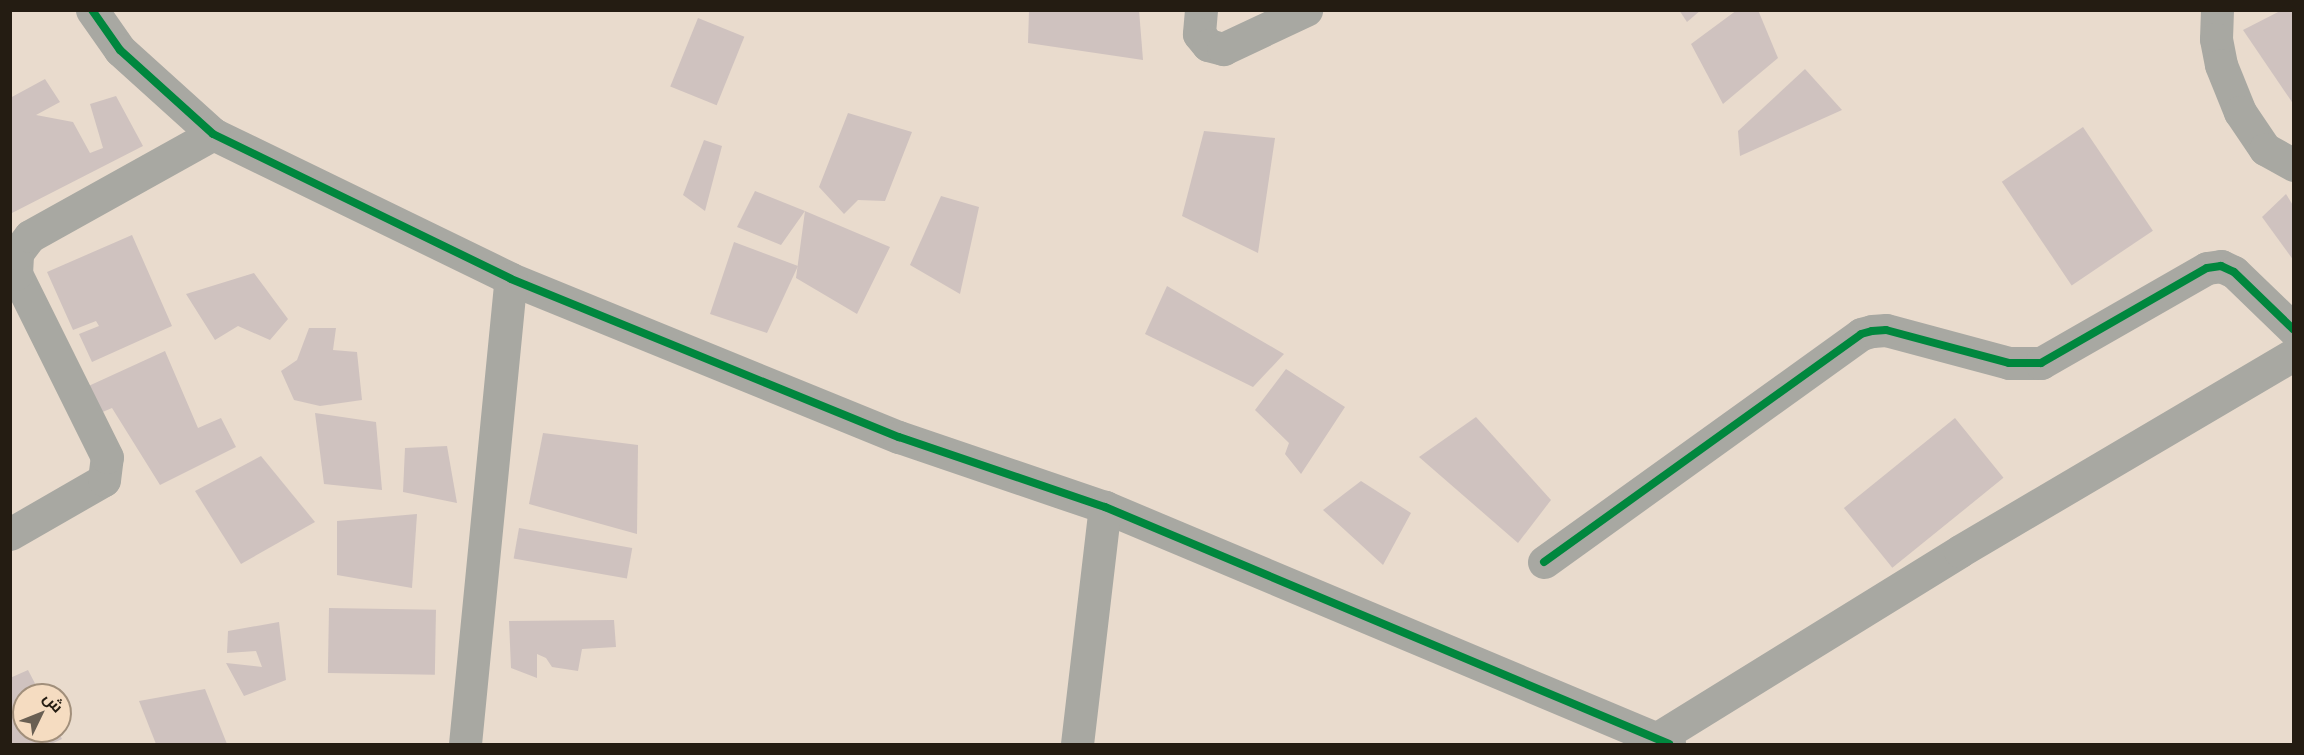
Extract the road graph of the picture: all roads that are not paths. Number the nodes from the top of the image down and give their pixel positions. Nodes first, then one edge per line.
1 (92, 10) edge
2 (1201, 10) edge
3 (1306, 10) edge
4 (2217, 10) edge
5 (213, 135) junction
6 (2294, 165) edge
7 (512, 279) junction
8 (2294, 330) edge
9 (2294, 354) edge
10 (1105, 507) junction
11 (10, 534) edge
12 (1544, 562) dead end
13 (1662, 742) edge
14 (465, 744) edge
15 (1077, 744) edge

1 - 5 street
2 - 3 street
4 - 6 street
5 - 7 street
5 - 11 street
7 - 10 street
7 - 14 street
8 - 12 street
9 - 13 street
10 - 13 street
10 - 15 street

